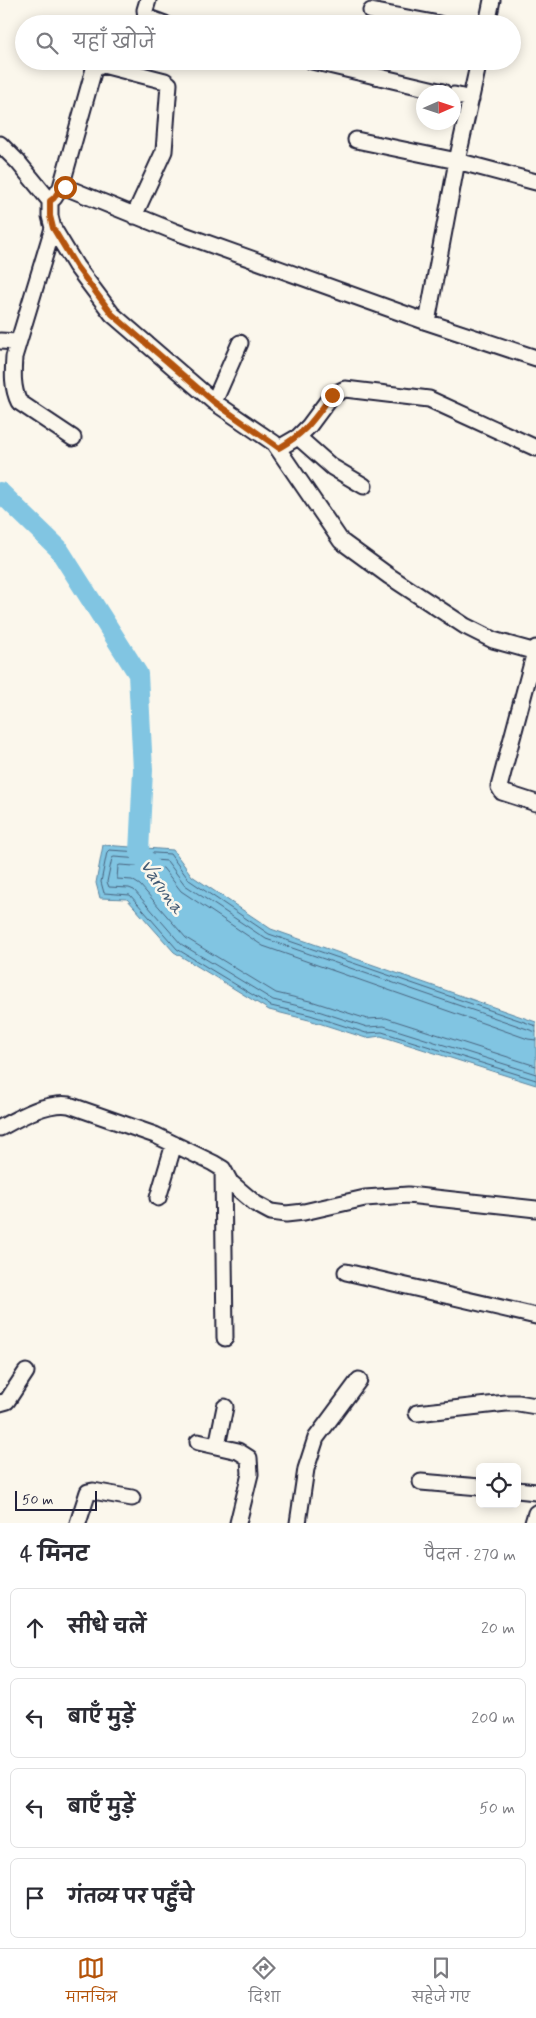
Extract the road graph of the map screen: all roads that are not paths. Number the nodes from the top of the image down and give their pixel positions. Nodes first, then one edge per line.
1 (148, 0) edge
2 (492, 0) edge
3 (370, 11) dead end
4 (146, 15) edge
5 (391, 15) edge
6 (489, 15) edge
7 (94, 70) edge
8 (122, 70) edge
9 (350, 70) edge
10 (477, 70) edge
11 (416, 86) edge
12 (461, 97) edge
13 (470, 99) junction
14 (356, 140) dead end
15 (0, 144) edge
16 (458, 160) junction
17 (536, 182) edge
18 (61, 187) junction
19 (50, 201) junction
20 (134, 216) junction
21 (53, 228) junction
22 (427, 322) junction
23 (0, 340) edge
24 (18, 342) junction
25 (240, 343) dead end
26 (536, 358) edge
27 (214, 402) junction
28 (298, 437) junction
29 (73, 438) dead end
30 (279, 448) junction
31 (536, 448) edge
32 (364, 486) dead end
33 (536, 651) edge
34 (536, 803) edge
35 (0, 1128) edge
36 (174, 1144) junction
37 (223, 1170) junction
38 (158, 1198) dead end
39 (536, 1209) edge
40 (346, 1272) dead end
41 (536, 1316) edge
42 (225, 1338) dead end
43 (26, 1372) dead end
44 (359, 1380) dead end
45 (0, 1403) edge
46 (536, 1406) edge
47 (225, 1407) dead end
48 (417, 1413) dead end
49 (198, 1442) dead end
50 (216, 1446) junction
51 (421, 1482) dead end
52 (476, 1487) edge
53 (521, 1490) edge
54 (536, 1492) edge
55 (132, 1498) dead end
56 (536, 1513) edge
57 (78, 1523) edge
58 (238, 1523) edge
59 (298, 1523) edge
60 (533, 1523) edge

1 - 4 street
2 - 6 street
3 - 5 street
7 - 18 street
8 - 20 street
9 - 11 street
10 - 13 street
12 - 13 street
13 - 16 street
14 - 16 street
15 - 19 street
16 - 17 street
16 - 22 street
18 - 19 street
18 - 20 street
19 - 21 street
20 - 22 street
21 - 24 street
21 - 27 street
22 - 26 street
23 - 24 street
24 - 29 street
25 - 27 street
27 - 30 street
28 - 30 street
28 - 31 street
28 - 32 street
30 - 33 street
33 - 34 street
35 - 36 street
36 - 37 street
36 - 38 street
37 - 39 street
37 - 42 street
40 - 41 street
43 - 45 street
44 - 59 street
46 - 48 street
47 - 50 street
49 - 50 street
50 - 58 street
51 - 52 street
53 - 54 street
55 - 57 street
56 - 60 street

